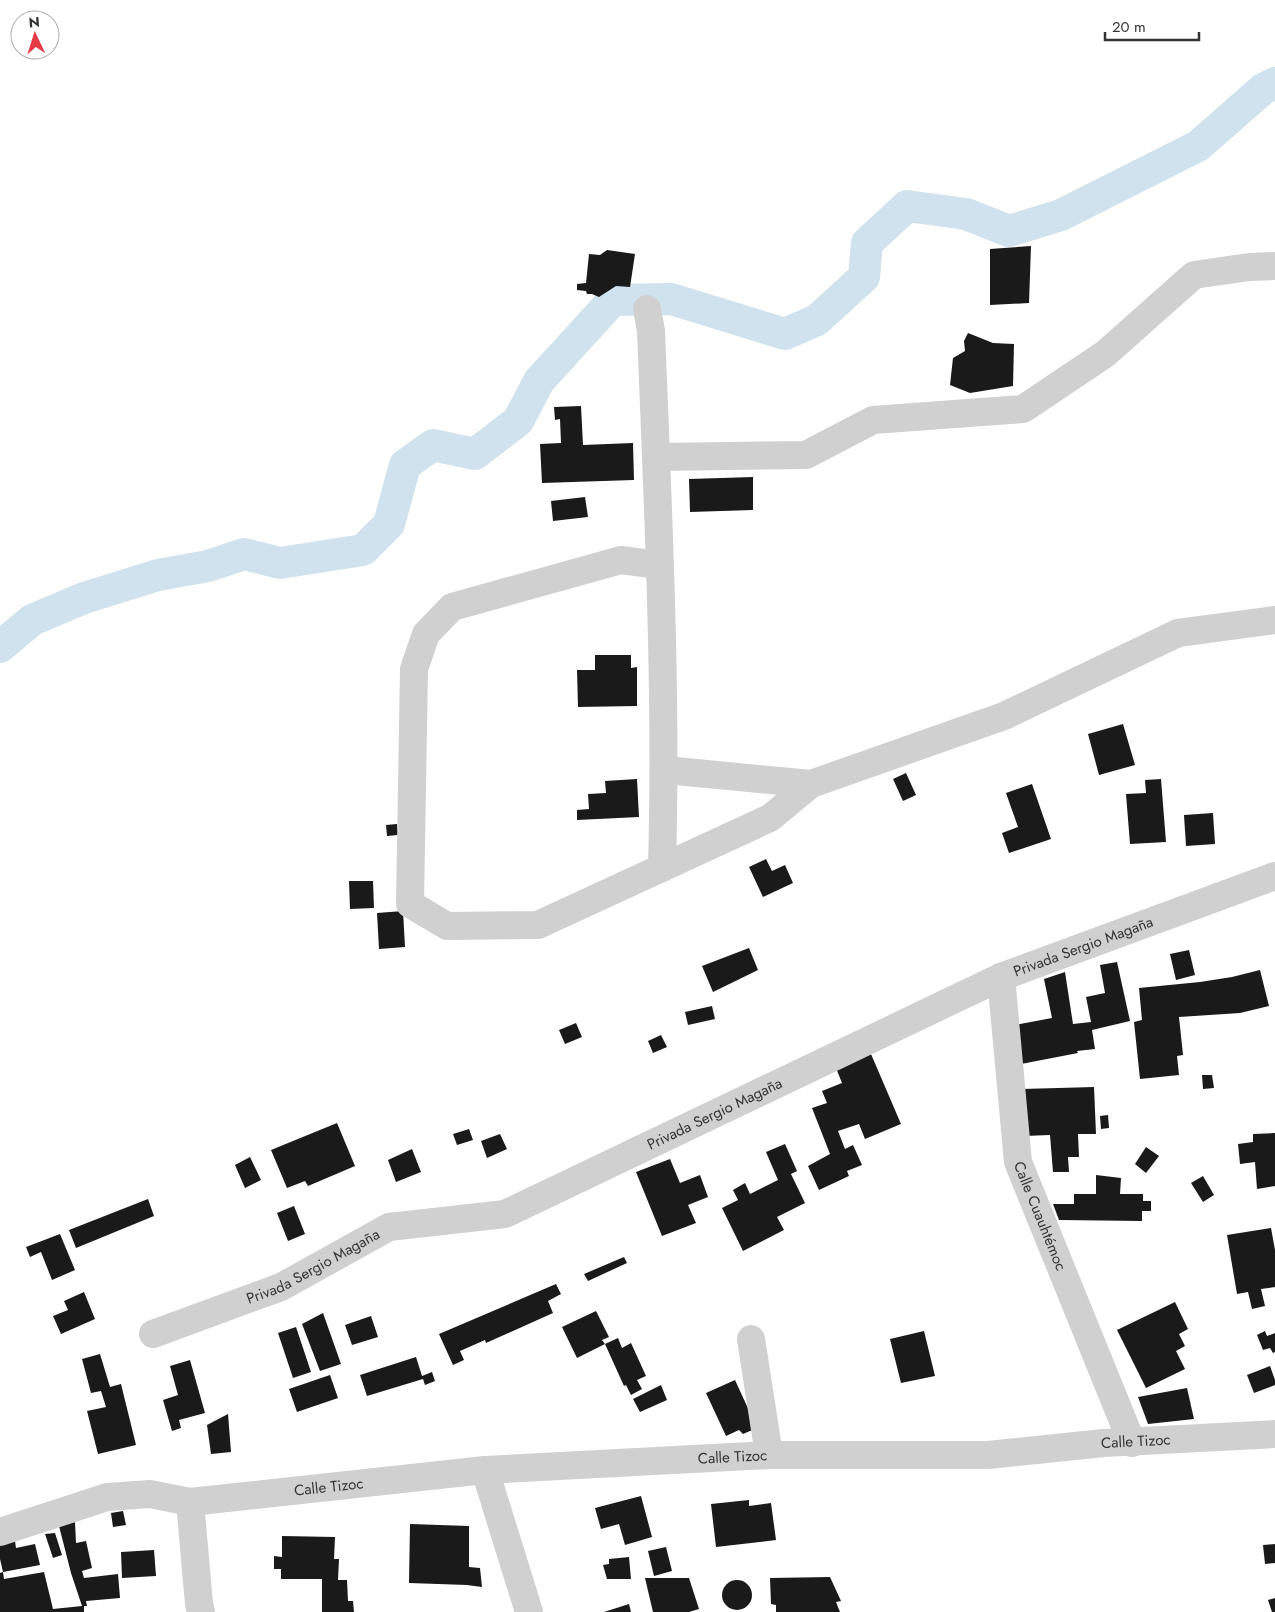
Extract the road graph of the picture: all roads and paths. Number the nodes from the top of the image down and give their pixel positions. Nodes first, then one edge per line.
1 (1275, 266) edge
2 (647, 309) dead end
3 (656, 456) junction
4 (659, 565) junction
5 (1275, 620) edge
6 (665, 770) junction
7 (811, 784) junction
8 (662, 868) junction
9 (1275, 876) edge
10 (1001, 977) junction
11 (153, 1334) dead end
12 (751, 1339) dead end
13 (1275, 1434) edge
14 (1132, 1443) junction
15 (769, 1455) junction
16 (485, 1470) junction
17 (190, 1502) junction
18 (0, 1532) edge
19 (201, 1612) edge
20 (529, 1612) edge

1 - 3 street
2 - 3 street
3 - 4 street
4 - 6 street
4 - 8 street
5 - 7 street
6 - 7 street
6 - 8 street
7 - 8 street
9 - 10 street, Privada Sergio Magaña
10 - 11 street, Privada Sergio Magaña
10 - 14 street, Calle Cuauhtémoc
12 - 15 street
13 - 14 street, Calle Tizoc
14 - 15 street, Calle Tizoc
15 - 16 street, Calle Tizoc
16 - 17 street, Calle Tizoc
16 - 20 street
17 - 18 street, Calle Tizoc
17 - 19 street

